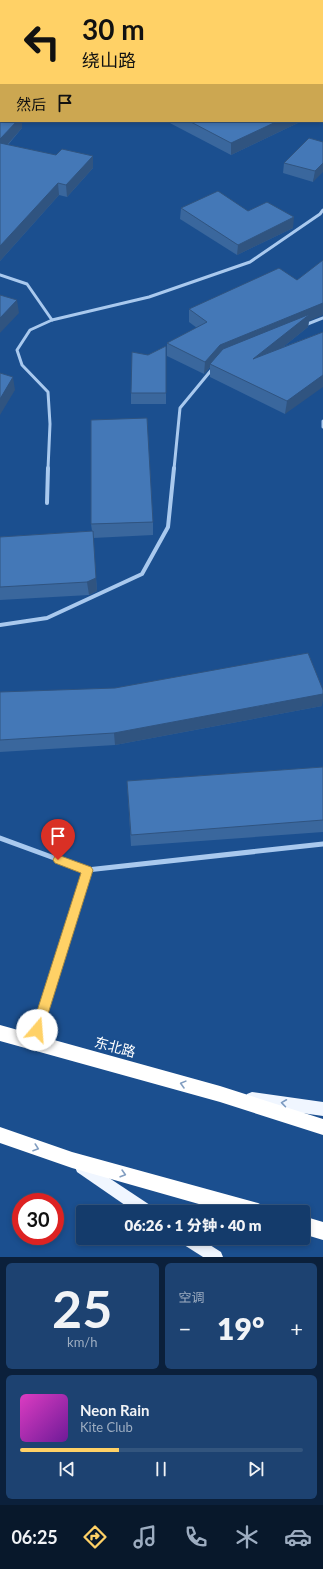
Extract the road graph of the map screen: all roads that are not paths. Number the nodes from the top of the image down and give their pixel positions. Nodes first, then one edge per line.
1 (323, 210) edge
2 (0, 275) edge
3 (323, 318) edge
4 (52, 320) junction
5 (301, 327) edge
6 (214, 366) edge
7 (323, 422) edge
8 (323, 427) edge
9 (46, 503) dead end
10 (0, 625) edge
11 (0, 838) edge
12 (323, 844) edge
13 (87, 870) junction
14 (0, 1033) edge
15 (33, 1043) junction
16 (220, 1094) junction
17 (323, 1109) edge
18 (323, 1128) edge
19 (0, 1135) edge
20 (72, 1160) junction
21 (138, 1205) edge
22 (233, 1205) edge
23 (310, 1227) edge
24 (323, 1231) edge
25 (197, 1245) edge
26 (216, 1257) edge

1 - 4 street
2 - 4 street
3 - 5 street
4 - 9 street
6 - 10 street
7 - 8 street
11 - 13 street
12 - 13 street
13 - 15 street
14 - 15 highway, 东北路
16 -> 15 highway, 东北路
17 -> 16 main road, 东北路
16 - 18 highway, 东北路
19 -> 20 highway
20 - 21 main road
20 -> 22 highway
23 - 24 highway
25 - 26 main road

